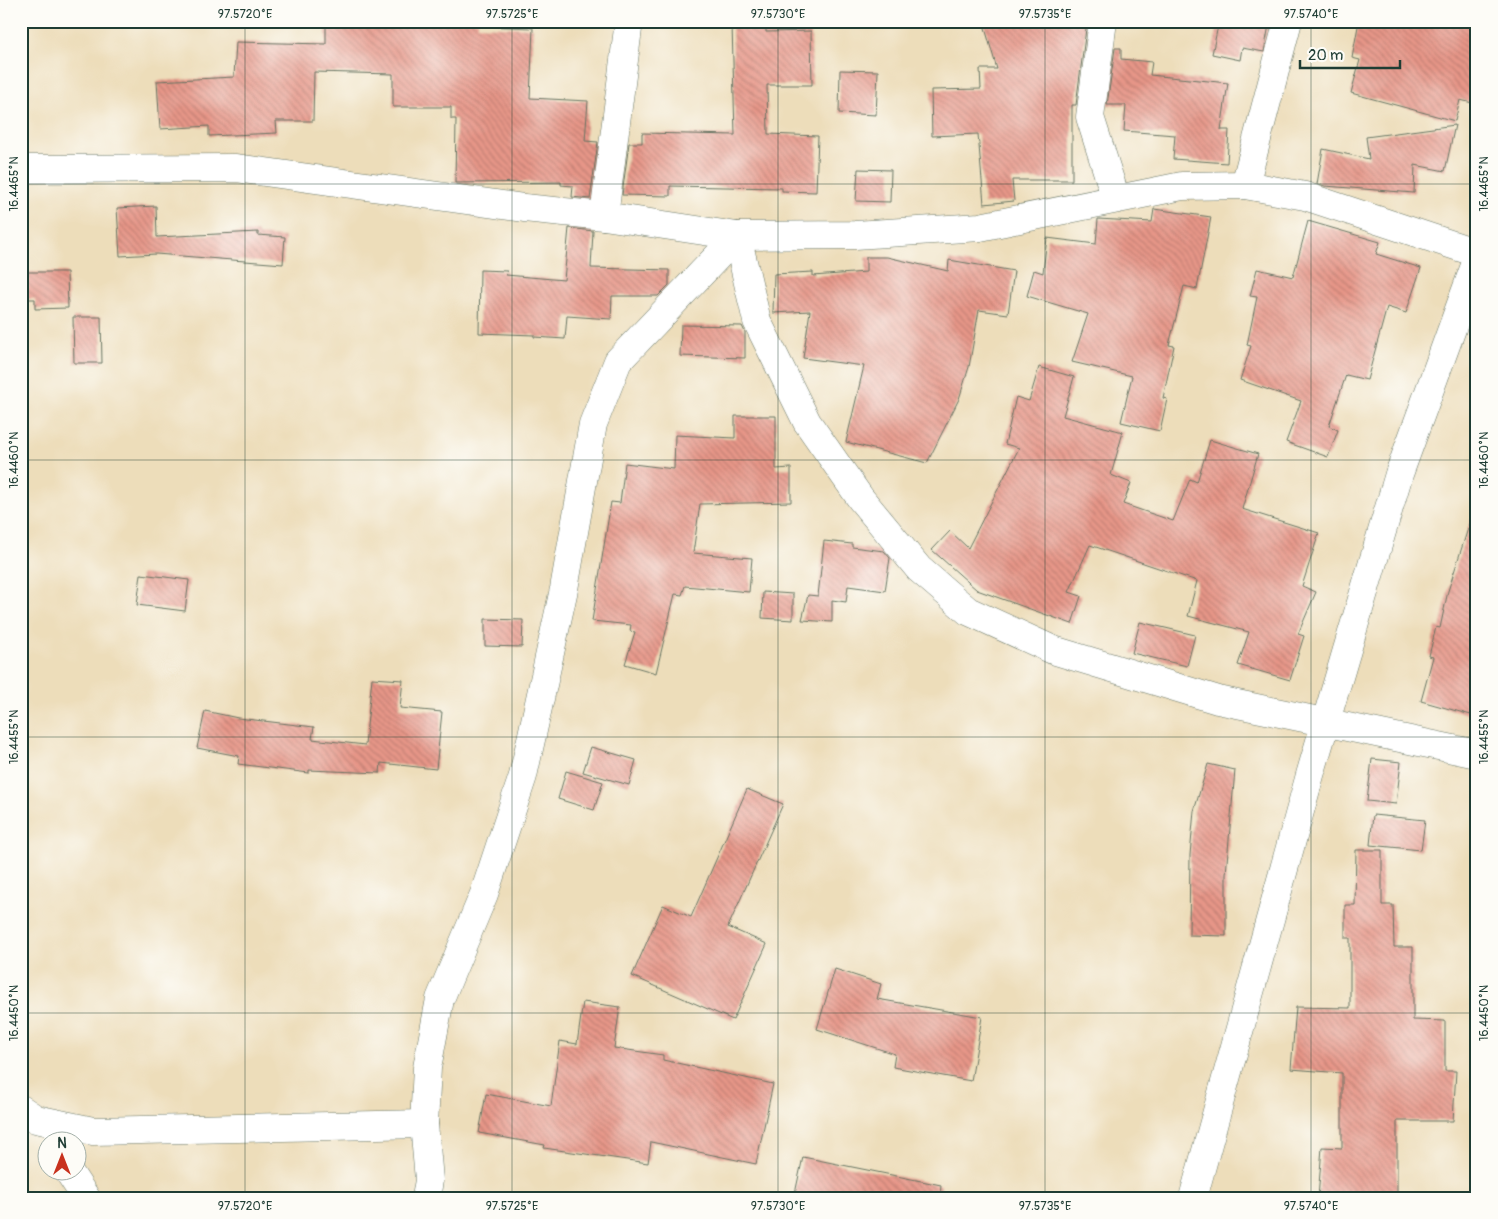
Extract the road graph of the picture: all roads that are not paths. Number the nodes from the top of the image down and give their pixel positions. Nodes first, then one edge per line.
1 (629, 21) edge
2 (1103, 21) edge
3 (1288, 21) edge
4 (21, 169) edge
5 (1245, 185) junction
6 (1116, 199) junction
7 (604, 216) junction
8 (737, 236) junction
9 (1477, 253) edge
10 (1477, 260) edge
11 (1326, 721) junction
12 (1477, 754) edge
13 (28, 1114) edge
14 (424, 1124) junction
15 (42, 1132) edge
16 (76, 1182) edge
17 (430, 1192) edge
18 (86, 1198) edge
19 (1193, 1198) edge

1 - 7 street
2 - 6 street
3 - 5 street
4 - 7 street
5 - 6 street
5 - 9 street
6 - 8 street
7 - 8 street
8 - 11 street
8 - 14 street
10 - 11 street
11 - 12 street
11 - 19 street
13 - 14 street
13 - 15 street
14 - 17 street
16 - 18 street

